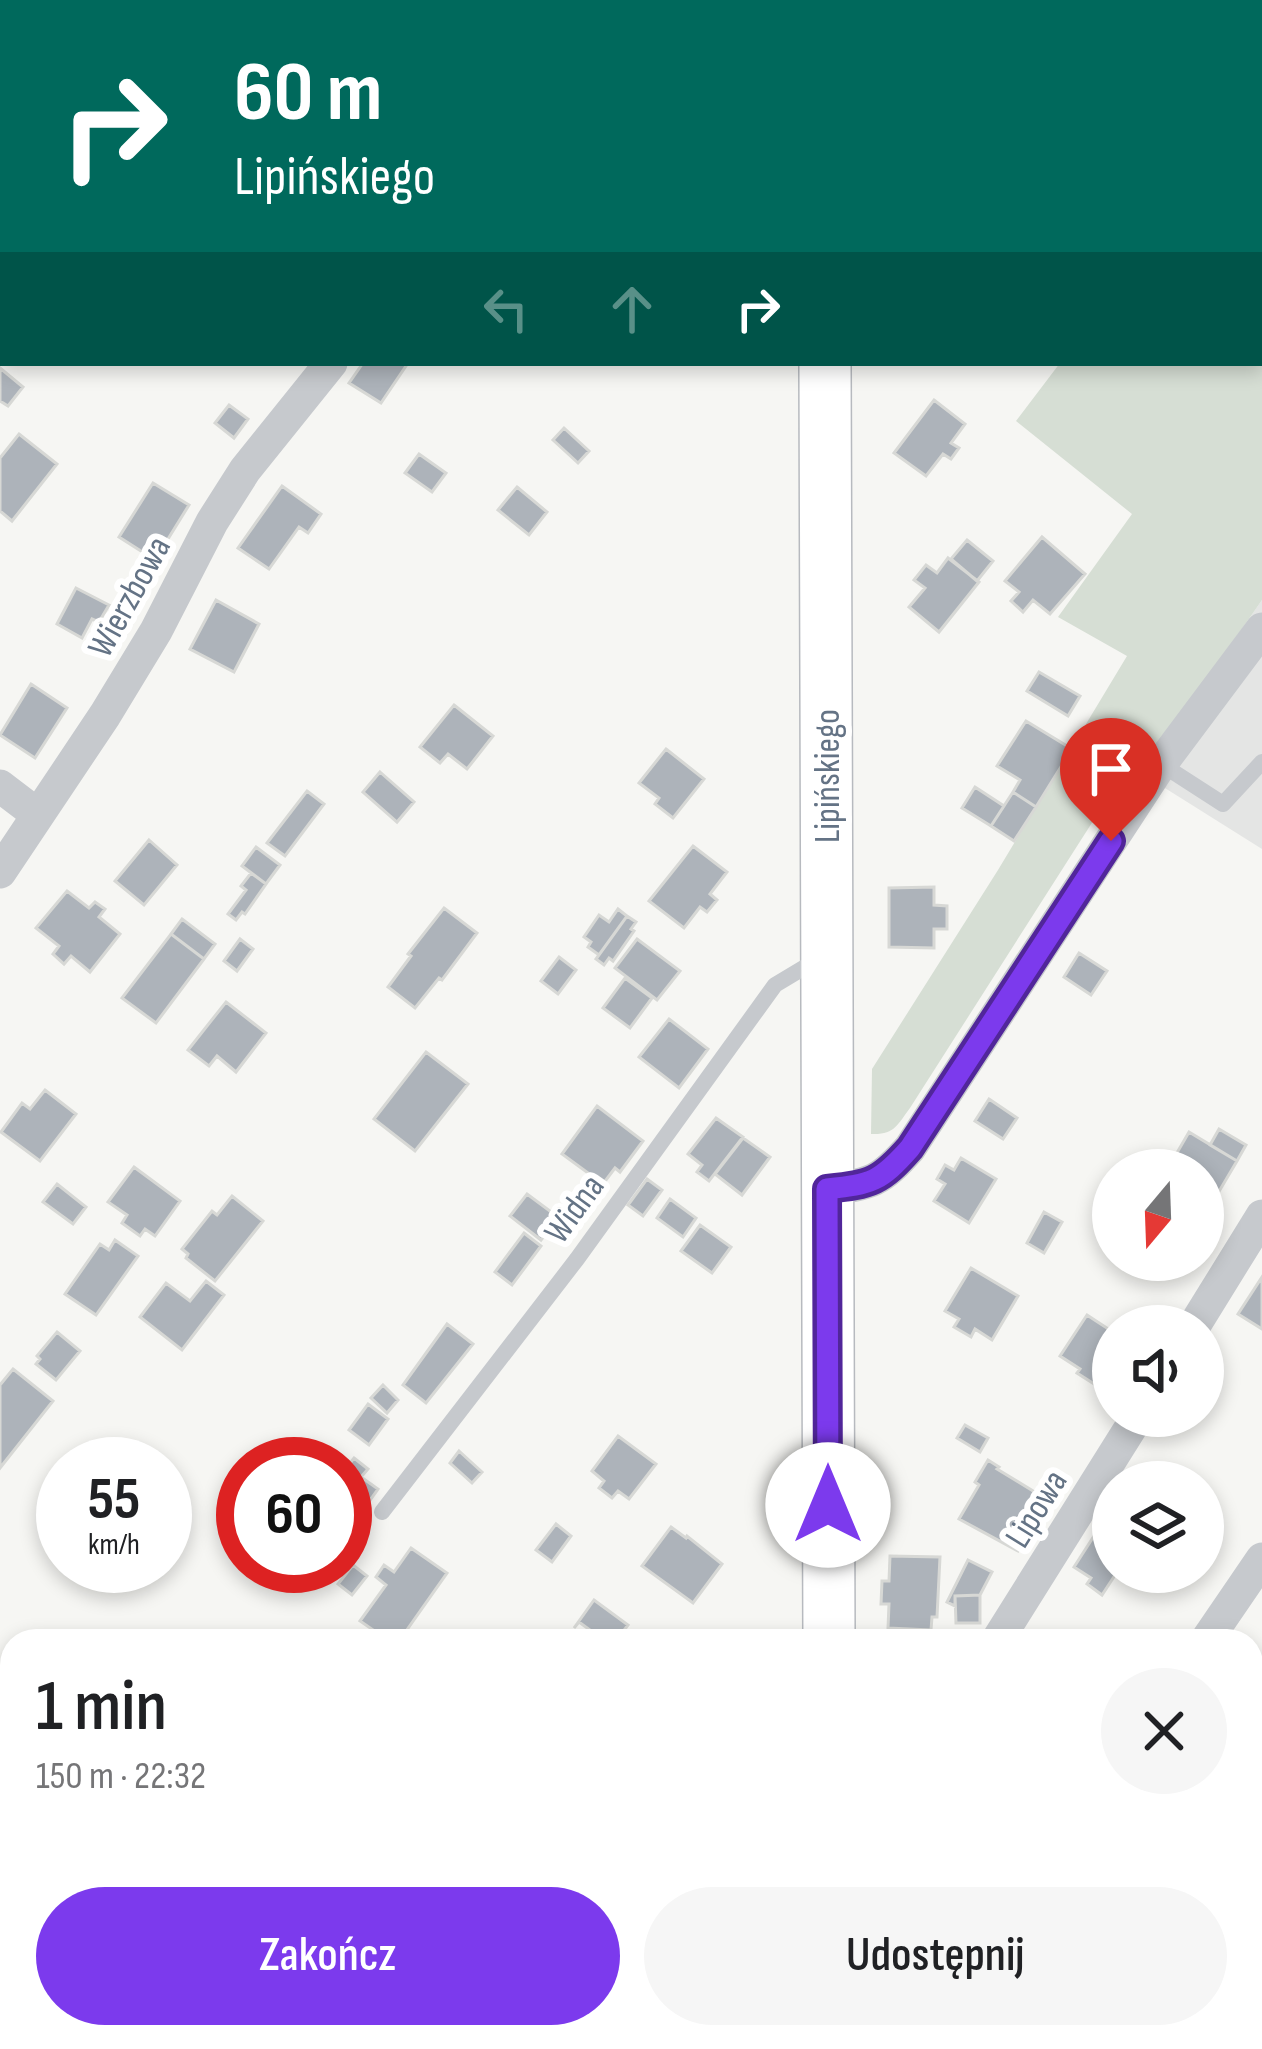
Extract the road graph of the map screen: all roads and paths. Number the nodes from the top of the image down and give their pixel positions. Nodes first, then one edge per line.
1 (329, 366) edge
2 (825, 366) edge
3 (1262, 629) edge
4 (1262, 762) edge
5 (1162, 764) junction
6 (0, 786) edge
7 (38, 815) junction
8 (0, 872) edge
9 (826, 955) junction
10 (827, 1189) junction
11 (1262, 1216) edge
12 (1207, 1305) edge
13 (1125, 1437) edge
14 (382, 1512) dead end
15 (1262, 1559) edge
16 (829, 1629) edge
17 (1005, 1629) edge
18 (1214, 1629) edge

1 - 7 street, Wierzbowa
2 - 9 main road, Lipińskiego
3 - 5 street
4 - 5 lane
5 - 10 street
6 - 7 street
7 - 8 street, Wierzbowa
9 - 10 main road, Lipińskiego
9 - 14 lane, Widna
10 - 16 main road, Lipińskiego
11 - 12 street
13 - 17 street, Lipowa
15 - 18 street

